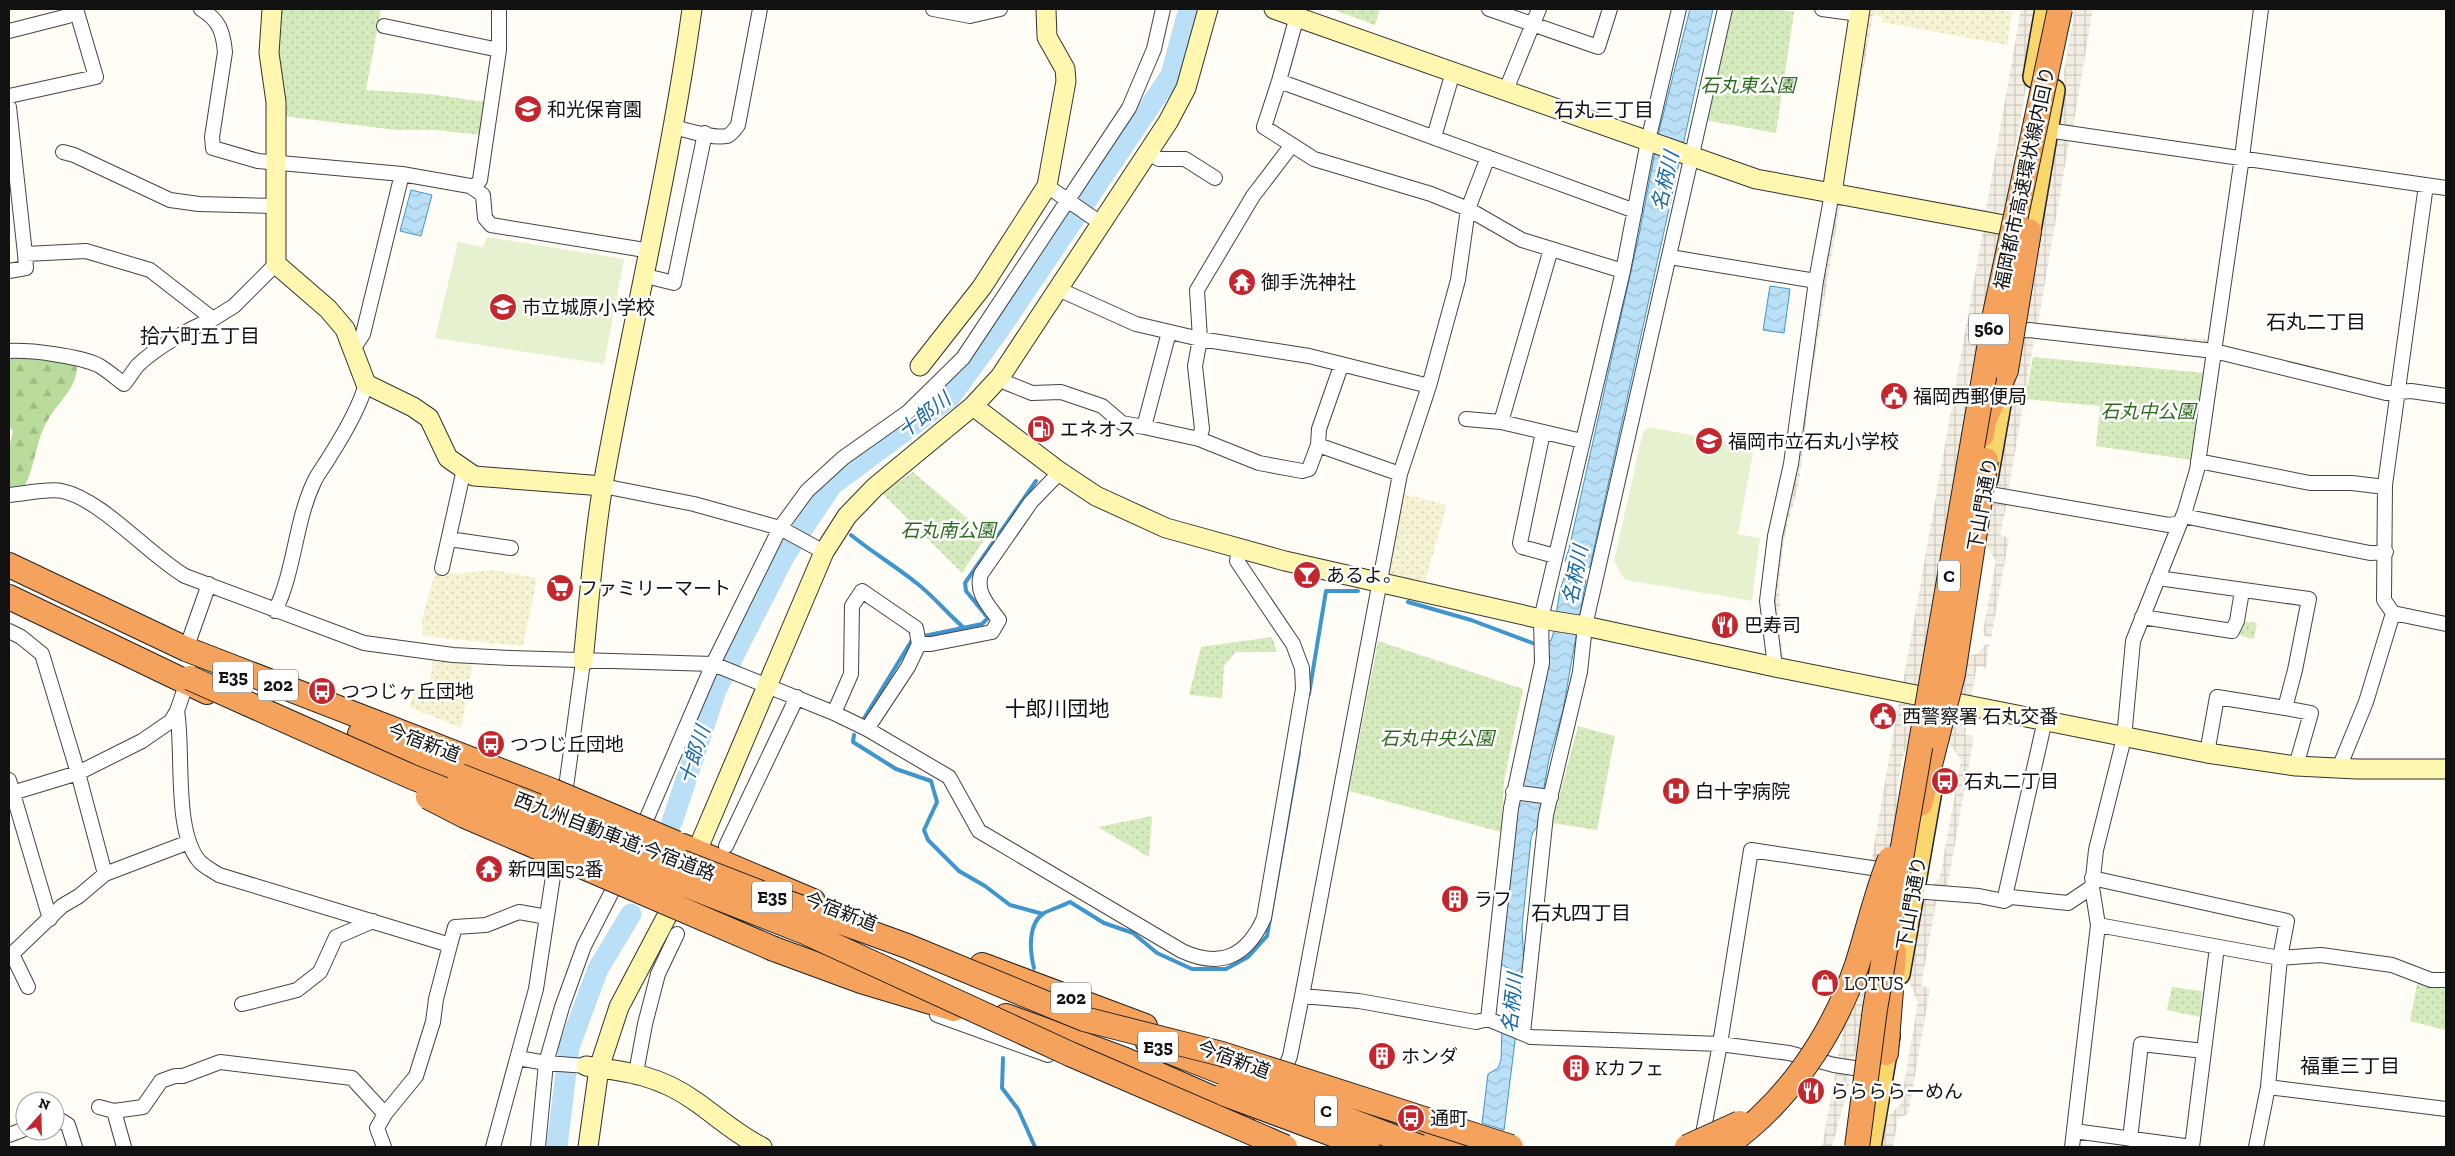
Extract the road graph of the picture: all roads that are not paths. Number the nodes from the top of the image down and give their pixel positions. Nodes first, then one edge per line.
1 (76, 9) edge
2 (201, 9) edge
3 (272, 9) edge
4 (500, 9) edge
5 (692, 9) edge
6 (760, 9) edge
7 (933, 9) edge
8 (1000, 9) edge
9 (1046, 9) edge
10 (1163, 9) edge
11 (1208, 9) edge
12 (1274, 9) edge
13 (1490, 9) edge
14 (1539, 9) edge
15 (1610, 9) edge
16 (1679, 9) edge
17 (1725, 9) edge
18 (1822, 9) edge
19 (2045, 9) edge
20 (2060, 9) edge
21 (2068, 9) edge
22 (2261, 9) edge
23 (1860, 11) edge
24 (1297, 12) edge
25 (1534, 24) junction
26 (384, 26) dead end
27 (9, 31) edge
28 (499, 50) junction
29 (1453, 72) junction
30 (1279, 82) junction
31 (1506, 90) junction
32 (9, 96) edge
33 (9, 107) edge
34 (2027, 109) junction
35 (674, 127) junction
36 (2047, 130) junction
37 (705, 134) junction
38 (1434, 138) junction
39 (1648, 141) junction
40 (1292, 145) junction
41 (63, 152) dead end
42 (1148, 152) junction
43 (11, 156) edge
44 (1690, 156) junction
45 (2242, 156) junction
46 (1488, 157) junction
47 (274, 162) junction
48 (402, 174) junction
49 (1215, 178) dead end
50 (2426, 185) junction
51 (1047, 186) junction
52 (475, 187) junction
53 (2446, 188) edge
54 (1832, 194) junction
55 (1067, 201) junction
56 (275, 206) junction
57 (1468, 209) junction
58 (1636, 211) junction
59 (1102, 224) junction
60 (2018, 228) junction
61 (1551, 249) junction
62 (651, 251) junction
63 (25, 254) junction
64 (1670, 257) junction
65 (276, 264) junction
66 (9, 271) edge
67 (1623, 271) junction
68 (646, 276) junction
69 (1816, 281) junction
70 (1058, 288) junction
71 (213, 319) junction
72 (2013, 331) junction
73 (1169, 332) junction
74 (1200, 339) junction
75 (352, 349) junction
76 (9, 350) edge
77 (2214, 351) junction
78 (920, 366) dead end
79 (1341, 366) junction
80 (1000, 378) junction
81 (366, 384) junction
82 (1429, 386) junction
83 (2398, 392) junction
84 (2446, 396) edge
85 (973, 406) junction
86 (1466, 419) dead end
87 (1501, 422) junction
88 (1144, 427) junction
89 (1543, 432) junction
90 (1199, 439) junction
91 (1582, 441) junction
92 (1318, 445) junction
93 (2198, 461) junction
94 (464, 470) junction
95 (1060, 472) junction
96 (1400, 474) junction
97 (603, 486) junction
98 (2385, 487) junction
99 (1984, 493) junction
100 (9, 495) edge
101 (2182, 519) junction
102 (780, 528) junction
103 (449, 539) junction
104 (511, 548) dead end
105 (1239, 549) junction
106 (824, 552) junction
107 (2386, 552) junction
108 (1556, 556) junction
109 (9, 565) edge
110 (442, 568) dead end
111 (9, 571) edge
112 (2158, 578) junction
113 (1380, 583) junction
114 (209, 584) junction
115 (2242, 591) junction
116 (9, 592) edge
117 (9, 597) edge
118 (276, 610) junction
119 (2393, 613) junction
120 (2142, 617) junction
121 (1541, 619) junction
122 (2446, 624) edge
123 (1585, 626) junction
124 (9, 631) edge
125 (919, 644) junction
126 (186, 649) junction
127 (1933, 649) junction
128 (583, 662) junction
129 (714, 665) junction
130 (1775, 667) junction
131 (189, 680) junction
132 (766, 686) junction
133 (797, 696) junction
134 (1924, 696) junction
135 (1946, 700) junction
136 (2285, 708) junction
137 (177, 711) junction
138 (834, 713) junction
139 (2045, 720) junction
140 (867, 729) junction
141 (2124, 738) junction
142 (2207, 753) junction
143 (2296, 766) junction
144 (2339, 768) junction
145 (2446, 769) edge
146 (78, 773) junction
147 (10, 789) edge
148 (1513, 792) junction
149 (1551, 797) junction
150 (1908, 814) junction
151 (189, 842) junction
152 (726, 846) dead end
153 (690, 848) junction
154 (1895, 872) junction
155 (105, 874) junction
156 (2092, 882) junction
157 (1914, 891) junction
158 (673, 892) junction
159 (2004, 900) junction
160 (1892, 916) junction
161 (547, 917) junction
162 (50, 919) junction
163 (372, 921) junction
164 (2098, 925) junction
165 (805, 932) junction
166 (677, 934) dead end
167 (450, 945) junction
168 (2217, 947) junction
169 (2280, 958) junction
170 (2446, 980) edge
171 (28, 987) dead end
172 (1302, 996) junction
173 (242, 1004) dead end
174 (1084, 1019) junction
175 (1488, 1019) junction
176 (1523, 1033) junction
177 (1720, 1044) junction
178 (2204, 1051) junction
179 (1886, 1052) junction
180 (518, 1058) junction
181 (1123, 1059) junction
182 (546, 1063) junction
183 (592, 1067) junction
184 (1861, 1069) junction
185 (636, 1073) junction
186 (1282, 1076) junction
187 (1229, 1085) junction
188 (2268, 1087) junction
189 (99, 1107) dead end
190 (2446, 1109) edge
191 (114, 1111) junction
192 (1243, 1111) junction
193 (385, 1114) junction
194 (1274, 1122) junction
195 (65, 1123) edge
196 (2074, 1131) junction
197 (2130, 1139) junction
198 (75, 1147) edge
199 (124, 1147) edge
200 (384, 1147) edge
201 (493, 1147) edge
202 (538, 1147) edge
203 (588, 1147) edge
204 (762, 1147) edge
205 (1268, 1147) edge
206 (1285, 1147) edge
207 (1334, 1147) edge
208 (1368, 1147) edge
209 (1420, 1147) edge
210 (1459, 1147) edge
211 (1511, 1147) edge
212 (1687, 1147) edge
213 (1700, 1147) edge
214 (1724, 1147) edge
215 (1846, 1147) edge
216 (1857, 1147) edge
217 (1870, 1147) edge
218 (2072, 1147) edge
219 (2192, 1147) edge
220 (2256, 1147) edge

1 - 27 street
1 - 32 street
2 - 47 street
3 - 47 street
4 - 28 street
5 - 35 street
6 - 37 street
7 - 8 street
9 - 51 street
10 - 55 street
11 - 42 street
12 - 24 street
13 - 25 street
14 - 25 street
15 - 25 street
16 - 39 street
17 - 44 street
18 - 23 street
19 - 34 highway, C
19 - 60 main road, 下山門通り / 560
20 - 60 highway, 福岡都市高速環状線内回り / C, bridge
21 - 36 main road, 下山門通り / 560
22 - 45 street
23 - 54 street
24 - 29 street
24 - 30 street
25 - 31 street
26 - 28 street
28 - 52 street
29 - 31 street
29 - 38 street
30 - 38 street
30 - 40 street
31 - 39 street
33 - 43 street
34 - 127 highway, bridge
34 - 160 highway, C, bridge
35 - 37 street
35 - 62 street
36 - 45 street
36 - 60 main road, 下山門通り / 560
37 - 68 street
38 - 46 street
39 - 44 street
39 - 58 street
40 - 57 street
40 - 74 street
41 - 56 street
42 - 49 street
42 - 59 street
43 - 63 street
44 - 54 street
44 - 64 street
45 - 50 street
45 - 77 street
46 - 57 street
46 - 58 street
47 - 48 street
47 - 56 street
48 - 52 street
48 - 75 street
50 - 53 street
50 - 83 street
51 - 55 street
51 - 78 street
52 - 62 street
54 - 60 street
54 - 69 street
55 - 59 street
55 - 102 street
56 - 65 street
57 - 61 street
57 - 82 street
58 - 67 street
59 - 70 street
60 - 72 main road, 下山門通り / 560
60 - 127 main road, 下山門通り / 560
60 - 150 highway, 福岡都市高速環状線内回り / C, bridge
60 - 160 highway, bridge
61 - 67 street
61 - 87 street
62 - 68 street
63 - 66 street
63 - 71 street
64 - 69 street
64 - 123 street
65 - 71 street
65 - 75 street
67 - 91 street
68 - 97 street
69 - 130 street
70 - 73 street
70 - 80 street
71 - 76 street
72 - 77 street
72 - 99 main road, 下山門通り / 560
73 - 74 street
73 - 88 street
74 - 79 street
74 - 90 street
75 - 81 street
77 - 83 street
77 - 93 street
79 - 82 street
79 - 92 street
80 - 85 street
80 - 88 street
81 - 94 street
81 - 118 street
82 - 96 street
83 - 84 street
83 - 98 street
85 - 95 street
85 - 106 street
86 - 87 street
87 - 89 street
88 - 90 street
89 - 91 street
89 - 108 street
90 - 92 street
91 - 108 street
92 - 96 street
93 - 98 street
93 - 101 street
94 - 97 street
94 - 103 street
95 - 105 street
95 - 125 street
96 - 113 street
97 - 102 street
97 - 128 street
98 - 107 street
99 - 101 street
99 - 135 main road, 下山門通り / 560
100 - 114 street
101 - 107 street
101 - 112 street
102 - 106 street
102 - 129 street
103 - 104 street
103 - 110 street
105 - 113 street
105 - 140 street
106 - 132 street
107 - 119 street
108 - 121 street
109 - 126 highway, 今宿新道 / 202
111 - 174 highway, 西九州自動車道;今宿道路 / E35, bridge
112 - 115 street
112 - 120 street
113 - 121 street
113 - 172 street
114 - 118 street
114 - 126 street
115 - 120 street
115 - 136 street
116 - 131 highway, 西九州自動車道;今宿道路 / E35
117 - 131 highway, 202
118 - 128 street
119 - 122 street
119 - 144 street
120 - 141 street
121 - 123 street
121 - 148 street
123 - 130 street
123 - 149 street
124 - 146 street
125 - 138 street
125 - 140 street
126 - 153 highway, 今宿新道 / 202, bridge
127 - 134 main road, 560
128 - 129 street
128 - 161 street
129 - 132 street
129 - 182 street
130 - 134 street
131 - 137 street
131 - 158 highway, 202
131 - 165 highway, 西九州自動車道;今宿道路 / E35, bridge
131 - 181 highway, bridge
132 - 133 street
132 - 153 street
133 - 138 street
133 - 152 street
134 - 135 street
134 - 154 main road, 下山門通り / 560
135 - 139 street
135 - 157 main road, 下山門通り / 560
136 - 142 street
136 - 143 street
137 - 146 street
137 - 151 street
138 - 140 street
139 - 141 street
139 - 159 street
141 - 142 street
141 - 156 street
142 - 143 street
143 - 144 street
144 - 145 street
146 - 147 street
146 - 155 street
147 - 162 street
148 - 149 street
148 - 175 street
149 - 176 street
150 - 214 highway, bridge
150 - 216 highway, 福岡都市高速環状線内回り / C, bridge
151 - 155 street
151 - 163 street
153 - 158 street
153 - 186 highway, 今宿新道 / 202
154 - 177 street
154 - 184 main road, 下山門通り / 560
155 - 162 street
156 - 159 street
156 - 164 street
156 - 169 street
157 - 159 street
157 - 179 main road, 下山門通り / 560
158 - 181 highway, 202
158 - 183 street
158 - 192 street
160 - 179 highway
160 - 212 highway, bridge
160 - 215 highway, C, bridge
161 - 167 street
161 - 180 street
162 - 171 street
163 - 167 street
163 - 173 street
164 - 168 street
164 - 196 street
165 - 187 highway, 西九州自動車道;今宿道路 / E35, bridge
165 - 206 highway, bridge
166 - 185 street
167 - 193 street
168 - 169 street
168 - 178 street
169 - 170 street
169 - 188 street
172 - 175 street
172 - 186 street
174 - 187 highway, 西九州自動車道;今宿道路 / E35, bridge
174 - 211 highway, bridge
175 - 176 street
176 - 177 street
177 - 184 street
177 - 213 street
178 - 197 street
178 - 219 street
179 - 217 main road, 下山門通り / 560
180 - 182 street
180 - 201 street
181 - 192 highway, 202
182 - 183 street
182 - 202 street
183 - 185 street
183 - 203 street
184 - 215 main road, 下山門通り / 560
185 - 204 street
186 - 194 street
186 - 210 highway, 今宿新道 / 202
187 - 208 highway, bridge
187 - 209 highway, C, bridge
188 - 190 street
188 - 220 street
189 - 191 street
191 - 193 street
191 - 199 street
192 - 194 highway, 202
193 - 200 street
194 - 205 street
194 - 207 highway, 202
195 - 198 street
196 - 197 street
196 - 218 street
197 - 219 street

